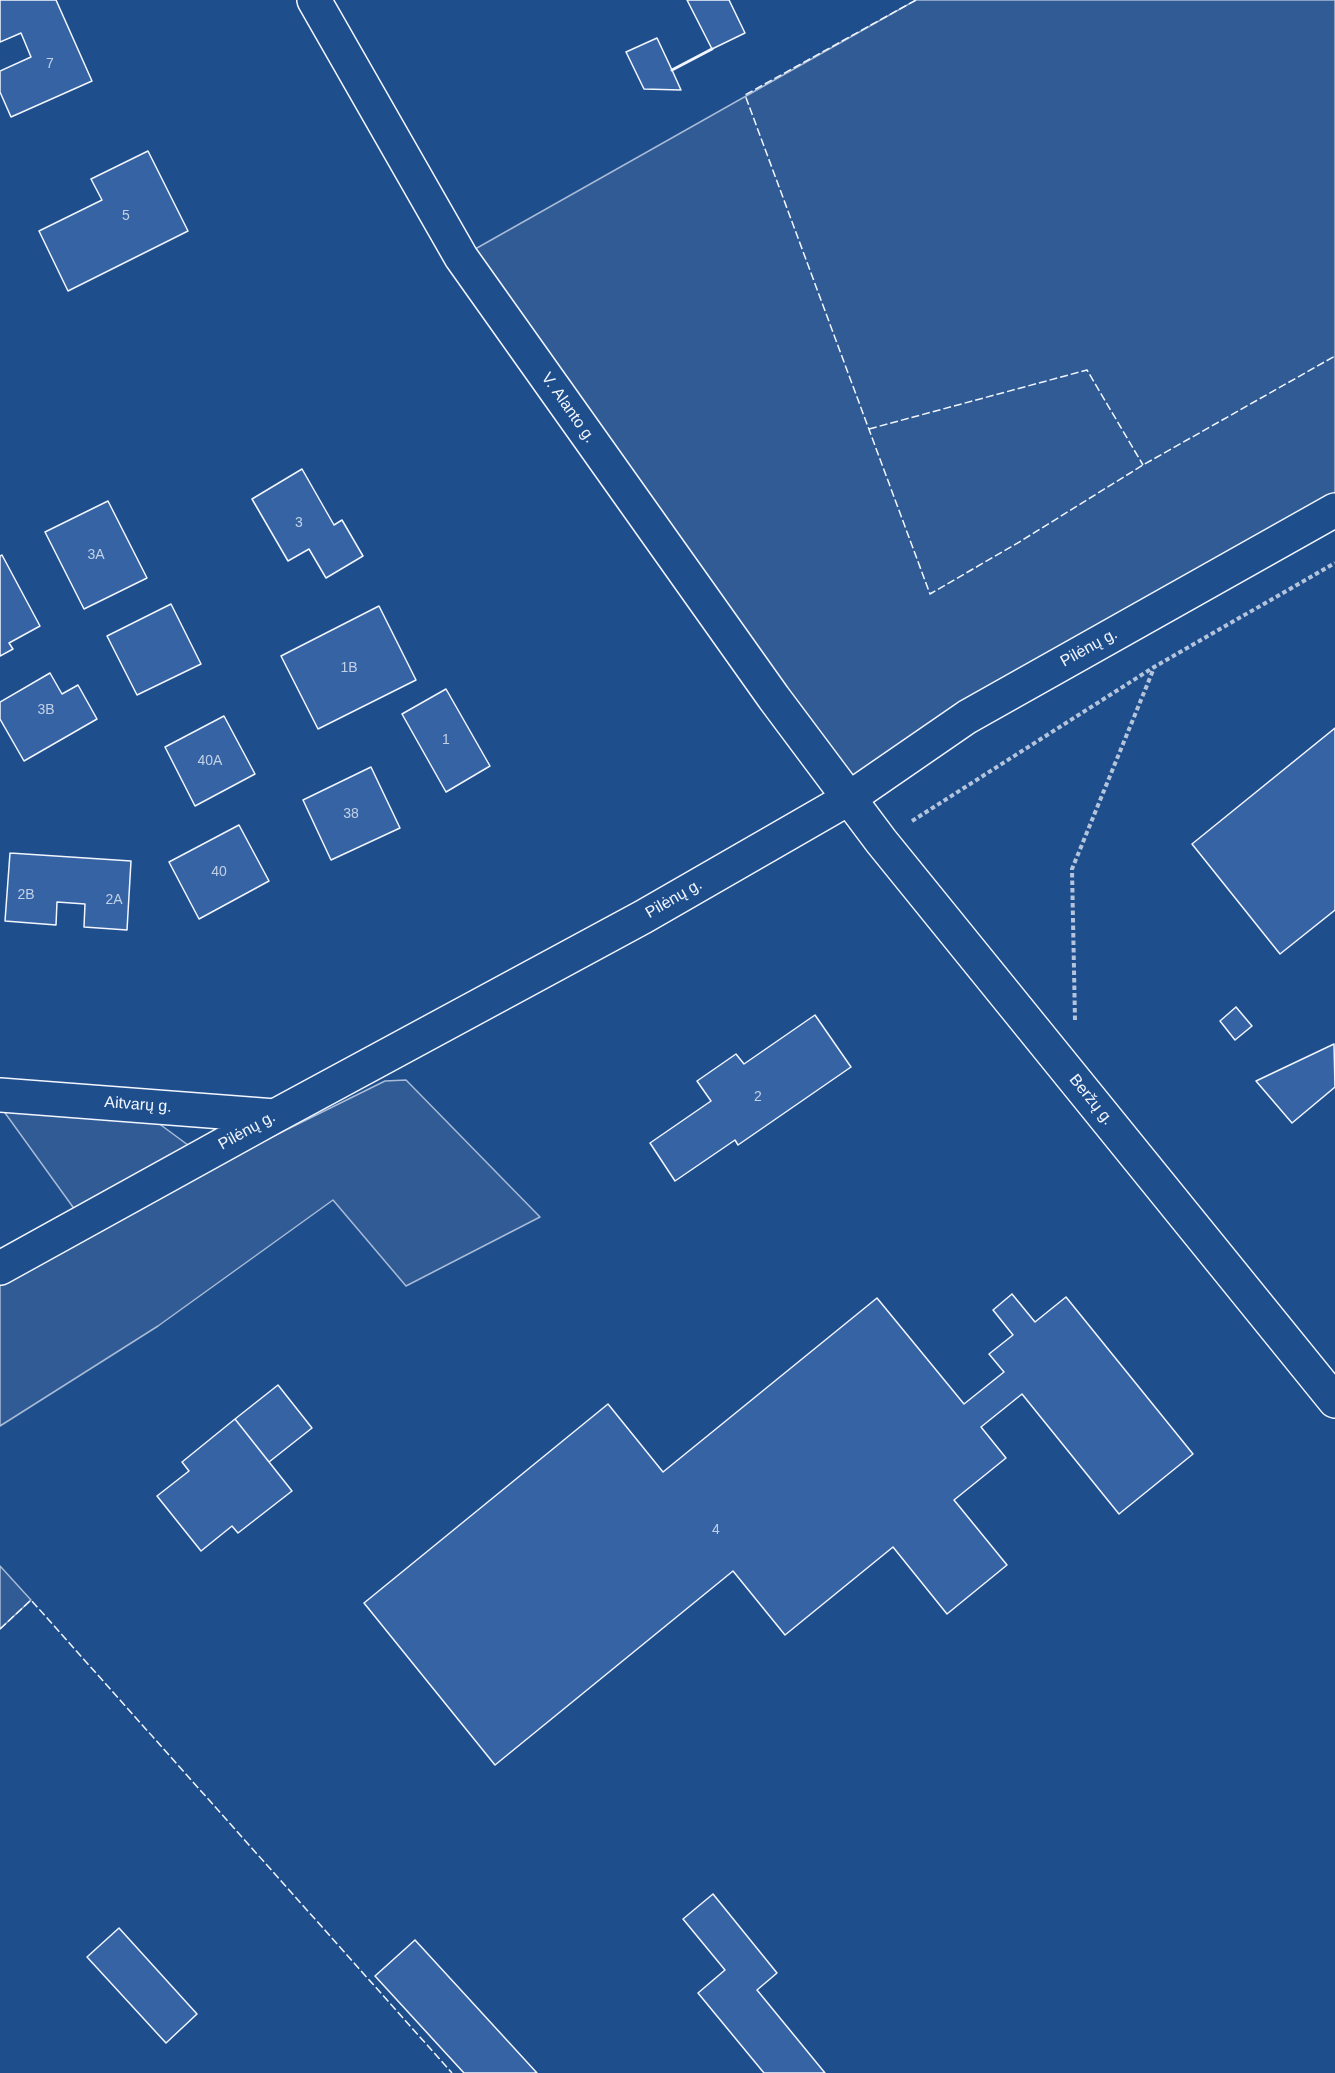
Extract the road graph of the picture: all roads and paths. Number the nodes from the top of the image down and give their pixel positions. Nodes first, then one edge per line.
1 (314, 0) edge
2 (1335, 510) edge
3 (1335, 563) edge
4 (1154, 667) junction
5 (848, 799) junction
6 (882, 841) junction
7 (1075, 1022) dead end
8 (0, 1095) edge
9 (275, 1116) junction
10 (0, 1268) edge
11 (1335, 1401) edge

1 - 5 street, V. Alanto g.
2 - 5 street, Pilėnų g.
3 - 4 path
4 - 6 path
4 - 7 path
5 - 6 street, Beržų g.
5 - 9 street, Pilėnų g.
6 - 11 street, Beržų g.
8 - 9 street, Aitvarų g.
9 - 10 street, Pilėnų g.

